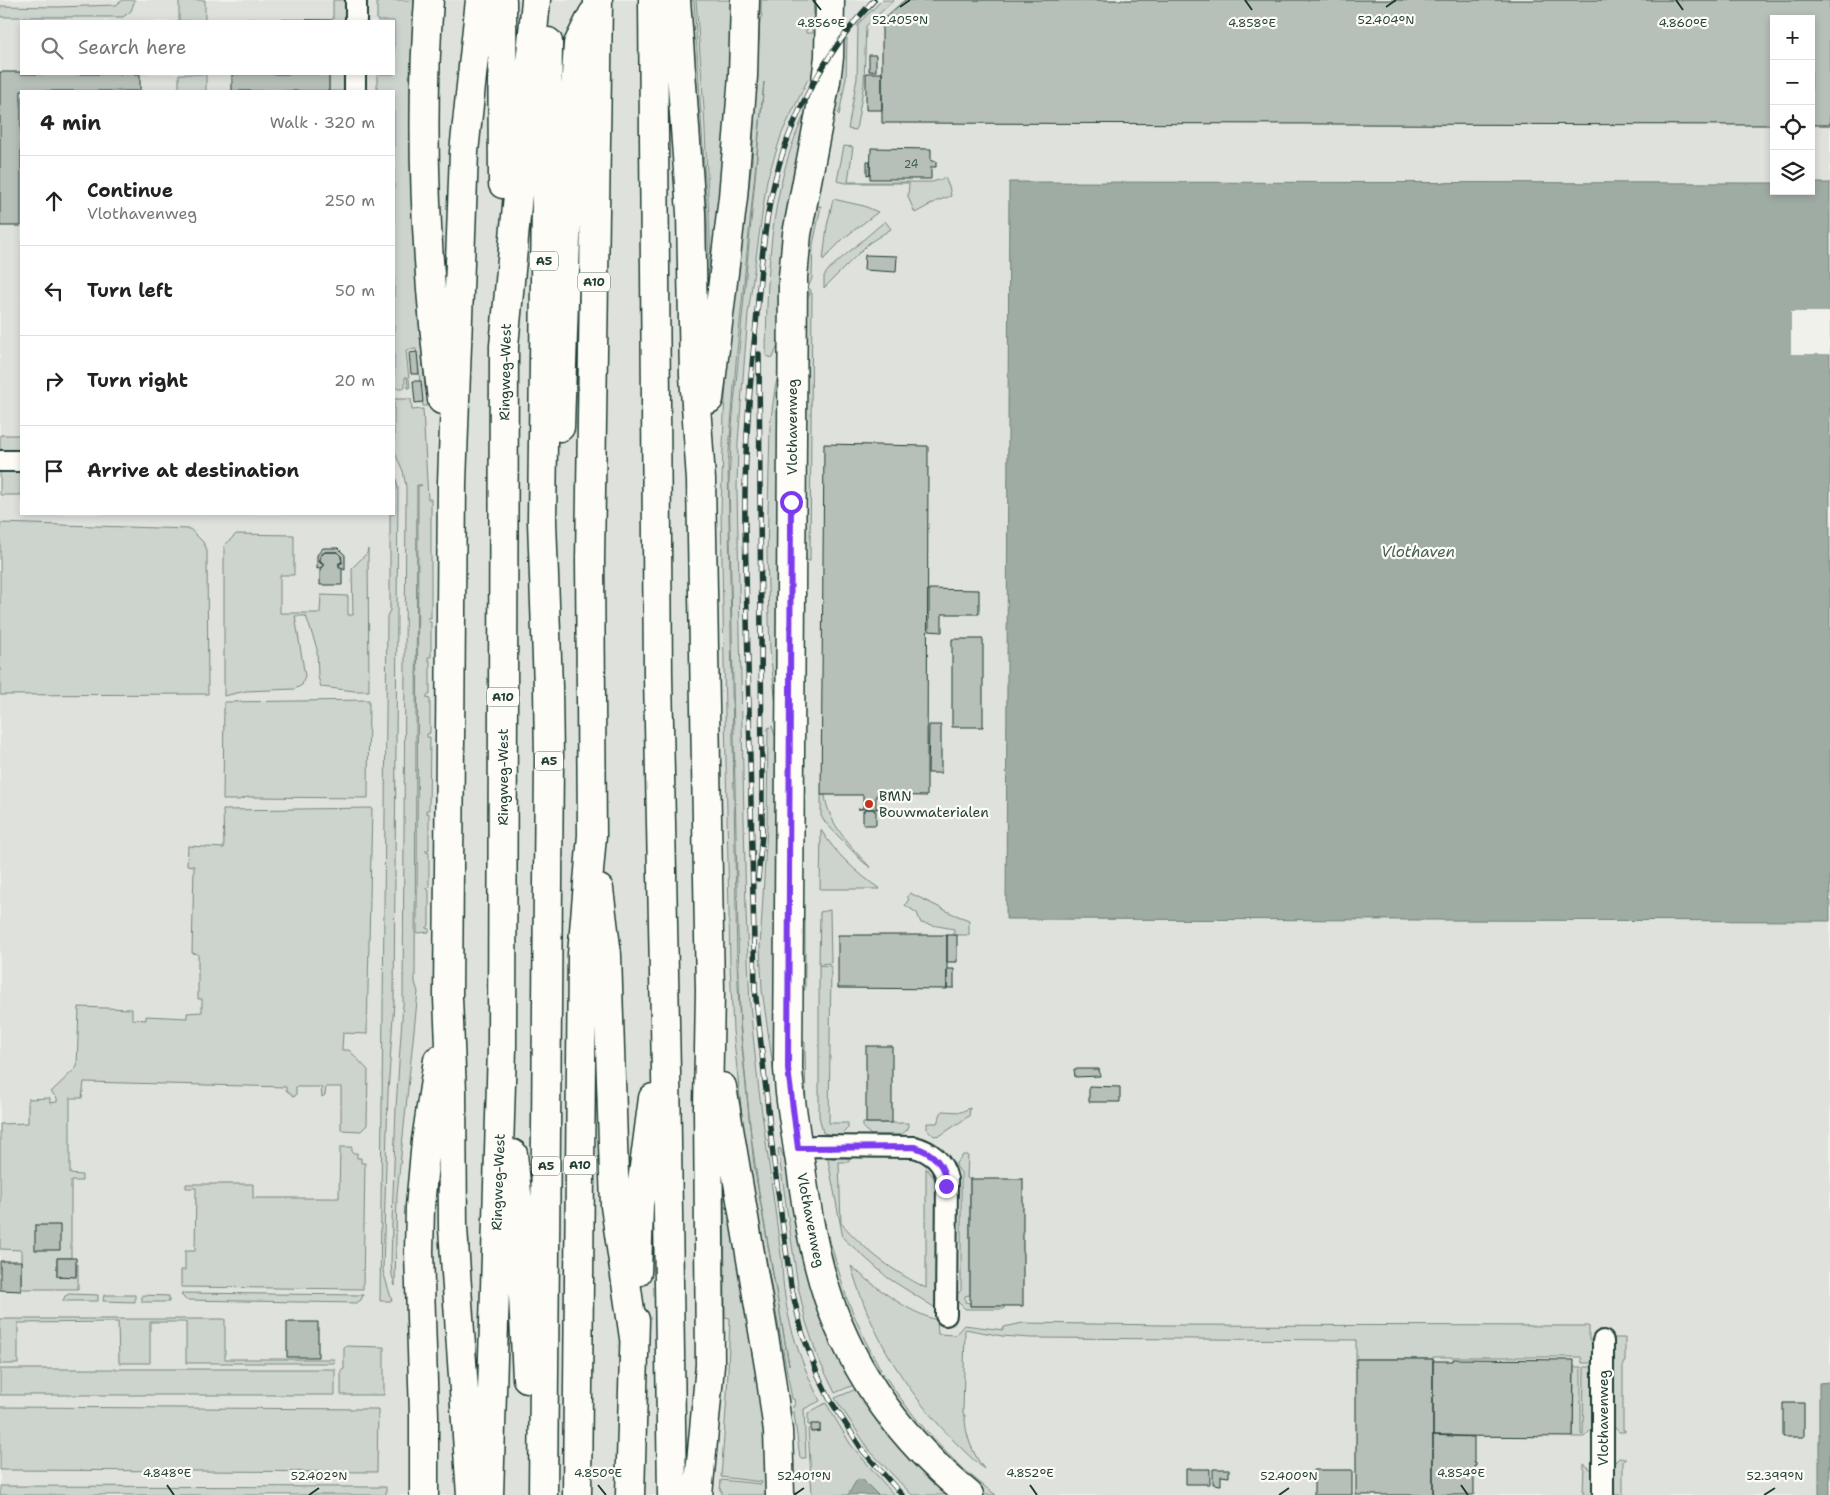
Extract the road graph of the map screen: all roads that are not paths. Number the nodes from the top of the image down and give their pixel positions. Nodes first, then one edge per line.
1 (356, 0) edge
2 (429, 0) edge
3 (480, 0) edge
4 (502, 0) edge
5 (536, 0) edge
6 (549, 0) edge
7 (653, 0) edge
8 (676, 0) edge
9 (745, 0) edge
10 (830, 0) edge
11 (598, 2) edge
12 (356, 20) edge
13 (356, 75) edge
14 (355, 90) edge
15 (504, 346) junction
16 (0, 461) edge
17 (20, 461) edge
18 (701, 480) junction
19 (452, 484) junction
20 (548, 686) junction
21 (592, 836) junction
22 (710, 991) junction
23 (448, 998) junction
24 (664, 1002) junction
25 (502, 1048) junction
26 (798, 1148) junction
27 (946, 1315) dead end
28 (634, 1338) junction
29 (1603, 1341) dead end
30 (424, 1495) edge
31 (471, 1495) edge
32 (489, 1495) edge
33 (542, 1495) edge
34 (577, 1495) edge
35 (630, 1495) edge
36 (672, 1495) edge
37 (698, 1495) edge
38 (780, 1495) edge
39 (969, 1495) edge
40 (1603, 1495) edge

1 - 12 street
2 - 19 main road
3 - 19 main road
4 - 15 main road, A10
5 - 15 main road, Ringweg-West / A10
6 - 20 main road, A5
7 - 24 main road
8 - 18 main road
9 - 18 main road
10 - 26 main road, Vlothavenweg
11 - 20 main road, A10
11 - 21 main road, A10
13 - 14 street
15 - 25 main road, Ringweg-West / A10
16 - 17 street
18 - 22 main road
19 - 23 main road
20 - 33 main road, A5
21 - 28 main road
21 - 34 main road, A10
22 - 37 main road
22 - 38 main road
23 - 30 main road
23 - 31 main road
24 - 28 main road
24 - 36 main road
25 - 32 main road, Ringweg-West / A10
25 - 33 main road, A5
26 - 27 street
26 - 39 main road, Vlothavenweg
28 - 35 main road
29 - 40 street, Vlothavenweg

